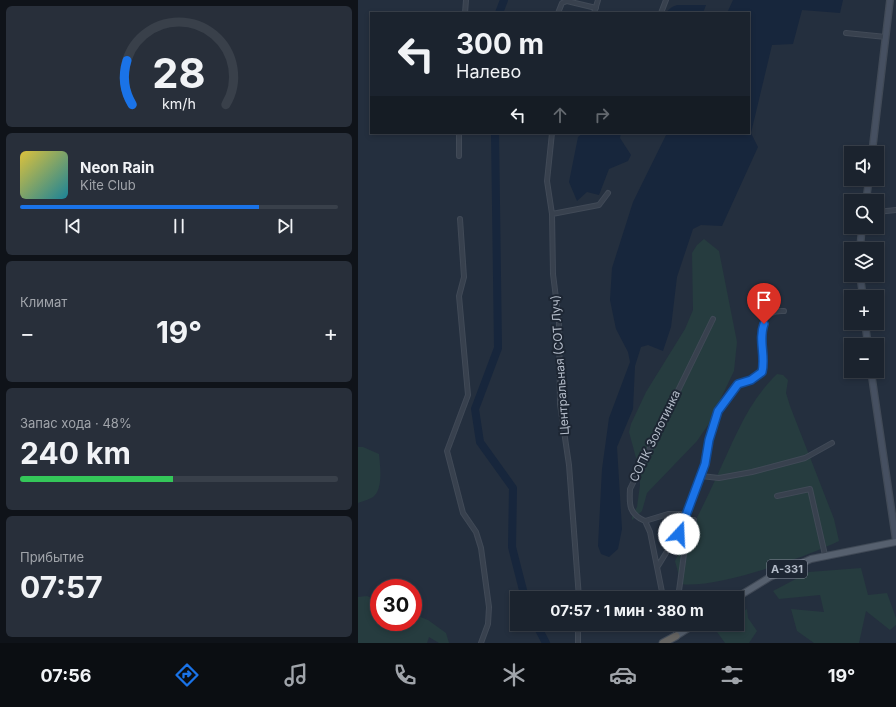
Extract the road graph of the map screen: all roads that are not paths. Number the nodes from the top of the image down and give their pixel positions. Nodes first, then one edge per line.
1 (466, 0) edge
2 (598, 0) edge
3 (666, 0) edge
4 (890, 0) edge
5 (596, 8) junction
6 (465, 12) edge
7 (558, 12) edge
8 (594, 12) edge
9 (661, 12) edge
10 (846, 33) dead end
11 (886, 37) junction
12 (459, 134) edge
13 (552, 134) edge
14 (873, 146) edge
15 (459, 156) dead end
16 (608, 193) dead end
17 (896, 210) edge
18 (884, 211) edge
19 (552, 214) junction
20 (460, 219) dead end
21 (784, 311) dead end
22 (713, 319) dead end
23 (872, 378) edge
24 (832, 443) dead end
25 (701, 476) junction
26 (777, 496) dead end
27 (686, 514) junction
28 (694, 520) dead end
29 (645, 521) junction
30 (896, 541) edge
31 (825, 555) junction
32 (658, 566) junction
33 (578, 591) edge
34 (662, 591) edge
35 (679, 591) edge
36 (744, 593) edge
37 (578, 631) edge
38 (686, 631) edge
39 (676, 639) edge
40 (482, 643) edge
41 (578, 643) edge
42 (664, 643) edge

1 - 6 street
2 - 5 street
3 - 9 street
4 - 11 main road
5 - 7 street
5 - 8 street
10 - 11 street
11 - 14 main road
12 - 15 street
13 - 19 street, Центральная (СОТ Луч)
16 - 19 street
17 - 18 street
19 - 33 street, Центральная (СОТ Луч)
20 - 40 street
21 - 25 street
22 - 29 street, СОПК Золотинка
23 - 30 main road
24 - 25 street
25 - 27 street
26 - 31 street
27 - 29 street
27 - 32 street
28 - 35 street
29 - 32 street, СОПК Золотинка
30 - 31 main road, А-331
31 - 36 main road, А-331
32 - 34 street, СОПК Золотинка
37 - 41 street
38 - 39 main road
39 - 42 highway

